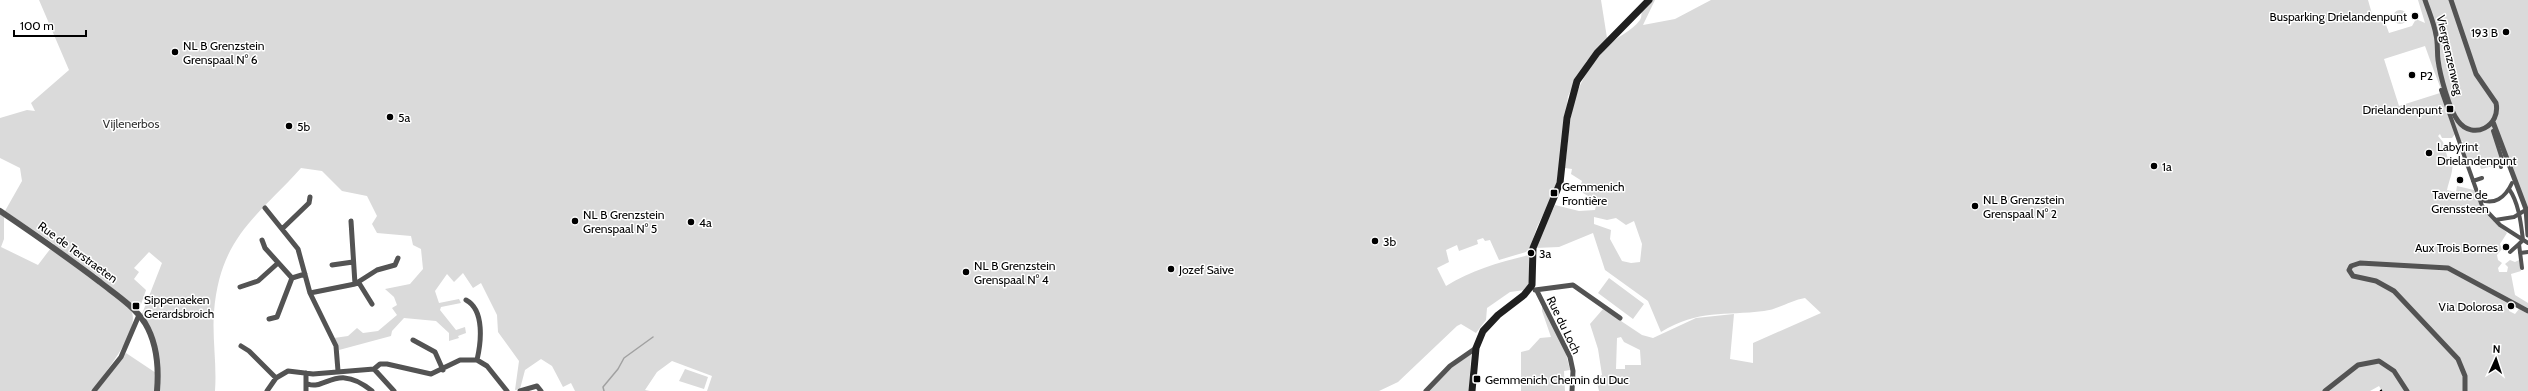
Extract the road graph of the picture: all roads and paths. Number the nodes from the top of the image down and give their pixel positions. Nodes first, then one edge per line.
1 (1649, 0) edge
2 (2425, 0) edge
3 (2451, 0) edge
4 (2442, 90) dead end
5 (2493, 122) junction
6 (2493, 131) dead end
7 (2506, 165) dead end
8 (2482, 178) dead end
9 (2473, 181) junction
10 (2512, 183) dead end
11 (2509, 189) junction
12 (310, 197) dead end
13 (2478, 199) junction
14 (265, 208) dead end
15 (0, 211) edge
16 (2524, 211) dead end
17 (2518, 214) junction
18 (2494, 220) junction
19 (351, 221) dead end
20 (282, 229) junction
21 (2528, 235) edge
22 (262, 240) dead end
23 (2523, 240) junction
24 (2528, 242) edge
25 (2519, 244) junction
26 (2510, 252) dead end
27 (2524, 253) edge
28 (398, 258) dead end
29 (278, 262) junction
30 (353, 262) junction
31 (332, 265) dead end
32 (2522, 268) dead end
33 (304, 274) junction
34 (292, 278) junction
35 (357, 283) junction
36 (240, 287) dead end
37 (1534, 290) junction
38 (310, 292) junction
39 (466, 300) dead end
40 (372, 304) dead end
41 (2528, 311) edge
42 (139, 316) junction
43 (269, 318) dead end
44 (1620, 318) dead end
45 (413, 340) dead end
46 (240, 346) dead end
47 (1476, 348) junction
48 (477, 360) junction
49 (374, 369) junction
50 (443, 370) junction
51 (338, 371) junction
52 (306, 373) junction
53 (276, 378) junction
54 (308, 384) junction
55 (94, 391) edge
56 (157, 391) edge
57 (267, 391) edge
58 (306, 391) edge
59 (372, 391) edge
60 (394, 391) edge
61 (507, 391) edge
62 (520, 391) edge
63 (541, 391) edge
64 (1426, 391) edge
65 (1472, 391) edge
66 (1572, 391) edge
67 (2325, 391) edge
68 (2407, 391) edge
69 (2465, 391) edge

1 - 37 main road
2 - 5 street, Viergrenzenweg
3 - 5 street, Viergrenzenweg
4 - 9 street
5 - 21 street, Viergrenzenweg
6 - 7 street
8 - 9 street
9 - 13 street
10 - 11 street
11 - 13 street
11 - 17 street
12 - 20 street
13 - 18 street
14 - 20 street
15 - 42 street, Rue de Terstraeten
16 - 17 street
17 - 18 street
17 - 23 street
18 - 23 street
19 - 30 street
20 - 33 street
22 - 29 street
23 - 24 street
23 - 25 street
25 - 26 street
25 - 27 street
27 - 32 street
28 - 35 street
29 - 34 street
29 - 36 street
30 - 31 street
30 - 35 street
33 - 34 street
33 - 38 street
34 - 43 street
35 - 38 street
35 - 40 street
37 - 44 street
37 - 47 main road
37 - 66 street, Rue du Loch
38 - 51 street
39 - 48 street
41 - 69 street
42 - 55 street
42 - 56 street, Rue de Terstraeten
45 - 50 street
46 - 53 street
47 - 64 street
47 - 65 main road
48 - 50 street
48 - 61 street
49 - 50 street
49 - 51 street
49 - 60 street
51 - 52 street
52 - 53 street
52 - 54 street
53 - 57 street
54 - 58 street
54 - 59 street
62 - 63 street
67 - 68 street

